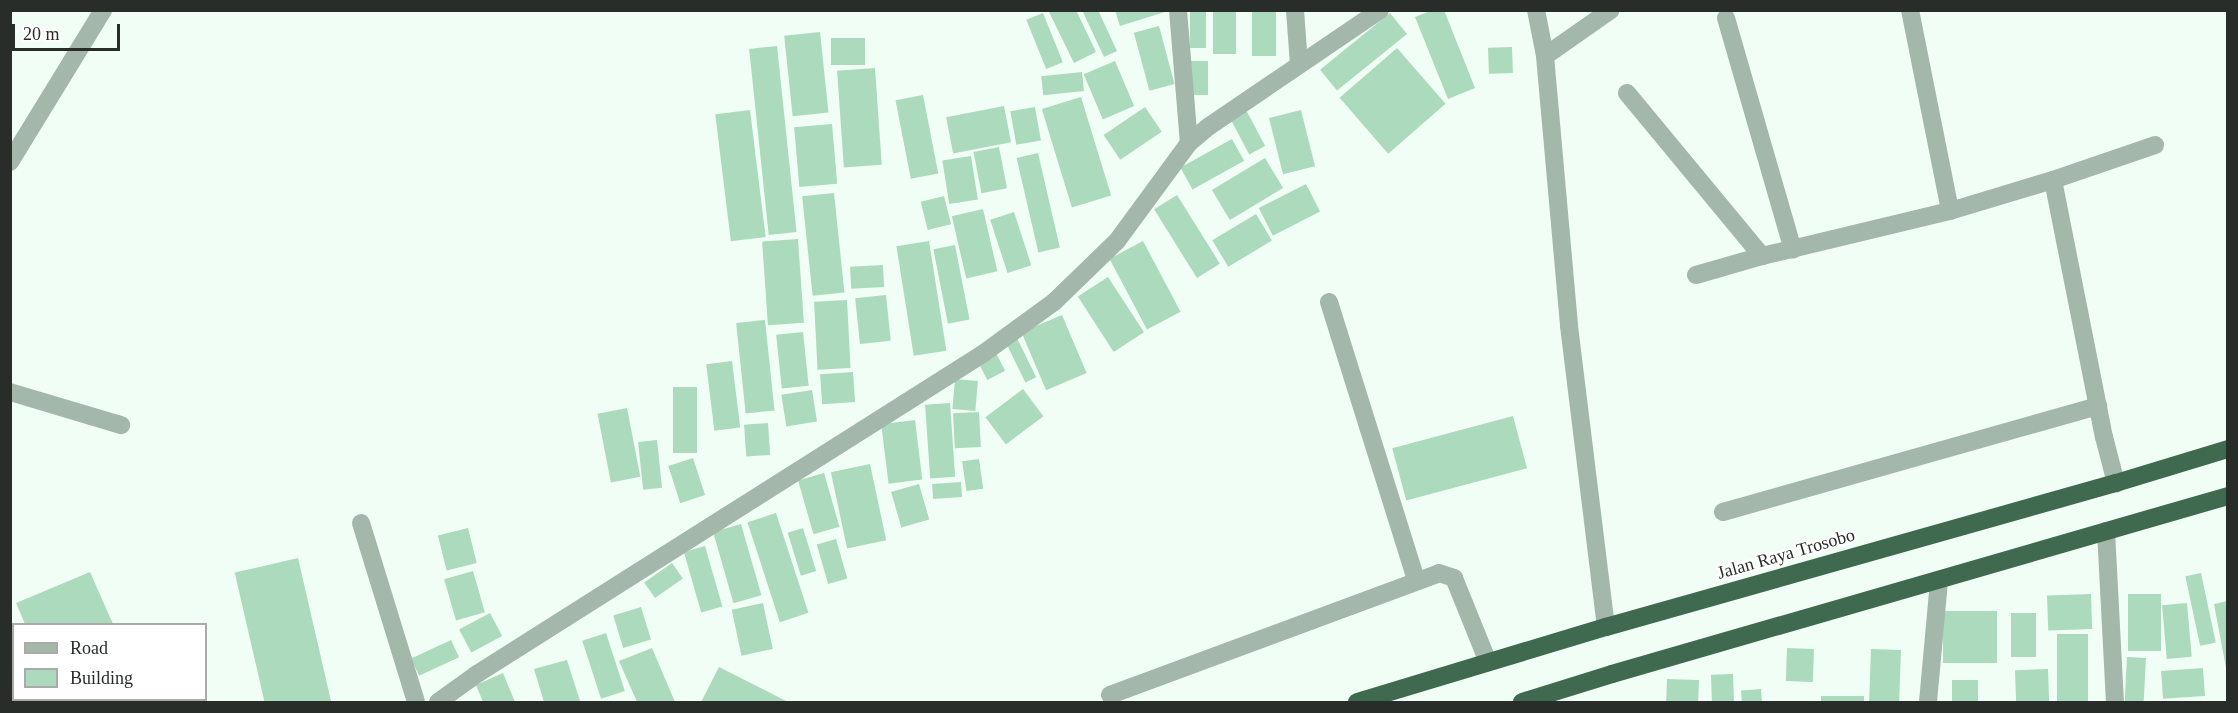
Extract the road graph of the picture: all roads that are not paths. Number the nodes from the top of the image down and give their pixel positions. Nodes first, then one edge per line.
1 (103, 10) edge
2 (1178, 10) edge
3 (1295, 10) edge
4 (1380, 10) edge
5 (1536, 10) edge
6 (1611, 10) edge
7 (1910, 10) edge
8 (1726, 18) dead end
9 (1545, 56) junction
10 (1299, 65) junction
11 (1627, 93) dead end
12 (1189, 143) junction
13 (2155, 145) dead end
14 (10, 162) edge
15 (2053, 180) junction
16 (1950, 211) junction
17 (1792, 250) junction
18 (1762, 256) junction
19 (1696, 275) dead end
20 (1329, 302) dead end
21 (10, 392) edge
22 (2098, 406) junction
23 (121, 425) dead end
24 (2228, 449) edge
25 (2116, 483) junction
26 (2228, 496) edge
27 (1723, 512) dead end
28 (361, 523) dead end
29 (2106, 531) junction
30 (1416, 580) junction
31 (1939, 581) junction
32 (1606, 627) junction
33 (1488, 662) junction
34 (1110, 695) dead end
35 (416, 702) edge
36 (438, 702) edge
37 (1357, 702) edge
38 (1522, 702) edge
39 (1928, 702) edge
40 (2115, 702) edge

1 - 14 street
2 - 12 street
3 - 10 street
4 - 10 street
5 - 9 street
6 - 9 street
7 - 16 street
8 - 17 street
9 - 32 street
10 - 12 street
11 - 18 street
12 - 36 street
13 - 15 street
15 - 16 street
15 - 22 street
16 - 17 street
17 - 18 street
18 - 19 street
20 - 30 street
21 - 23 street
22 - 25 street
22 - 27 street
24 - 25 highway, Jalan Raya Trosobo
25 - 32 highway, Jalan Raya Trosobo
26 - 29 highway
28 - 35 street
29 - 31 highway
29 - 40 street
30 - 33 street
30 - 34 street
31 - 38 highway
31 - 39 street
32 - 33 highway, Jalan Raya Trosobo
33 - 37 highway, Jalan Raya Trosobo

